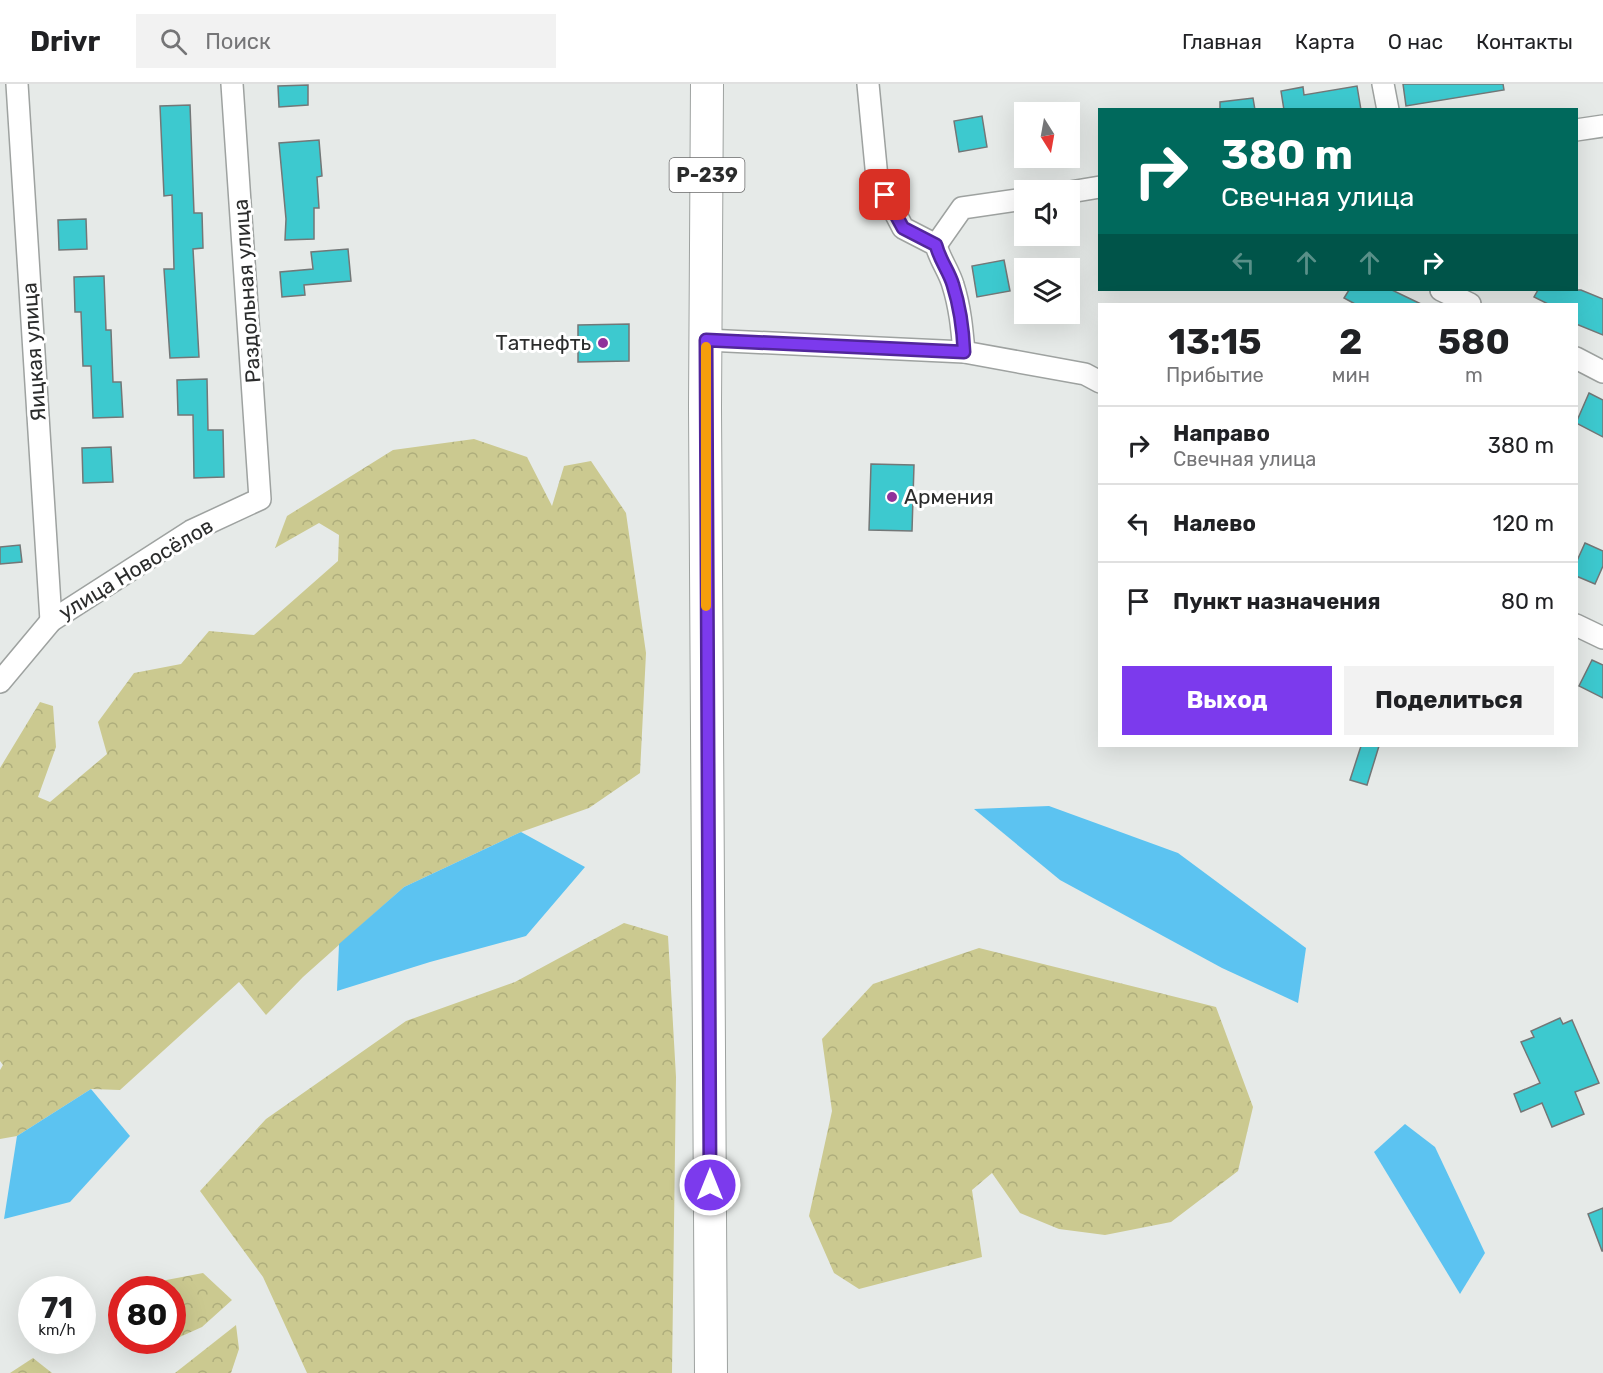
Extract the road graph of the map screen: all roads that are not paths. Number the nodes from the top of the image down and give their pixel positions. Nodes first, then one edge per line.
1 (17, 84) edge
2 (232, 84) edge
3 (707, 84) edge
4 (868, 84) edge
5 (1383, 84) edge
6 (1388, 108) edge
7 (1603, 126) edge
8 (1578, 130) edge
9 (1098, 188) edge
10 (1080, 191) edge
11 (1014, 200) edge
12 (936, 245) junction
13 (1443, 291) edge
14 (1468, 303) edge
15 (706, 340) junction
16 (964, 352) junction
17 (1578, 359) edge
18 (1603, 372) edge
19 (1098, 381) edge
20 (260, 499) joint
21 (51, 621) junction
22 (1578, 626) edge
23 (1603, 638) edge
24 (0, 682) edge
25 (711, 1373) edge

1 - 21 street, Яицкая улица
2 - 20 street, Раздольная улица
3 - 15 highway, Р-239
4 - 12 street
5 - 6 street
7 - 8 street
9 - 10 street
11 - 12 street
12 - 16 street
13 - 14 street
15 - 16 street
15 - 25 highway, Р-239
16 - 19 street
17 - 18 street
20 - 21 street, улица Новосёлов
21 - 24 street, улица Новосёлов
22 - 23 street

